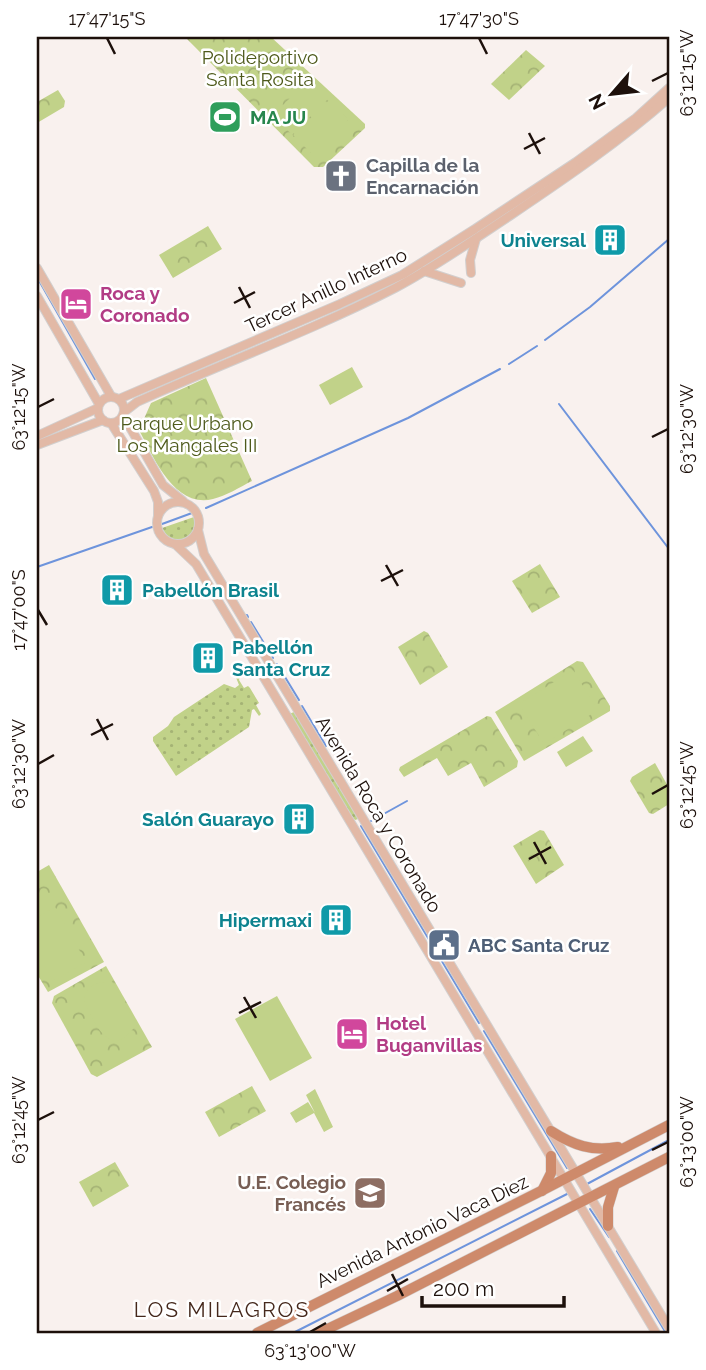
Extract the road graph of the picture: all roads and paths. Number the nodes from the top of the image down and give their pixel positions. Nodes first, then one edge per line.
1 (669, 88) edge
2 (669, 98) edge
3 (636, 118) junction
4 (628, 133) junction
5 (476, 239) junction
6 (37, 268) edge
7 (411, 269) junction
8 (424, 271) junction
9 (471, 273) dead end
10 (461, 283) dead end
11 (395, 288) junction
12 (360, 295) junction
13 (37, 296) edge
14 (340, 304) junction
15 (352, 309) junction
16 (331, 318) junction
17 (256, 341) junction
18 (216, 357) junction
19 (238, 357) junction
20 (197, 375) junction
21 (115, 398) junction
22 (98, 406) junction
23 (123, 414) junction
24 (107, 421) junction
25 (57, 427) junction
26 (37, 436) edge
27 (37, 444) edge
28 (189, 505) junction
29 (158, 518) junction
30 (198, 530) junction
31 (175, 544) junction
32 (669, 1125) edge
33 (551, 1131) junction
34 (629, 1146) junction
35 (551, 1156) junction
36 (669, 1157) edge
37 (577, 1176) junction
38 (566, 1182) junction
39 (614, 1186) junction
40 (541, 1192) junction
41 (589, 1196) junction
42 (579, 1202) junction
43 (608, 1226) junction
44 (669, 1328) edge
45 (257, 1333) edge
46 (319, 1333) edge
47 (656, 1333) edge

1 - 3 main road, Tercer Anillo Interno
2 - 4 main road, Tercer Anillo Interno
3 - 4 main road
3 - 7 main road, Tercer Anillo Interno
4 - 5 main road, Tercer Anillo Interno
5 - 8 main road, Tercer Anillo Interno
5 - 9 main road
6 - 21 main road
7 - 11 main road
7 - 12 main road, Tercer Anillo Interno
8 - 10 main road
8 - 11 main road, Tercer Anillo Interno
11 - 15 main road, Tercer Anillo Interno
12 - 14 main road, Tercer Anillo Interno
12 - 15 main road
13 - 22 main road
14 - 16 main road
14 - 17 main road, Tercer Anillo Interno
15 - 16 main road, Tercer Anillo Interno
16 - 19 main road, Tercer Anillo Interno
17 - 18 main road, Tercer Anillo Interno
17 - 19 main road
18 - 20 main road
18 - 21 main road, Tercer Anillo Interno
19 - 20 main road, Tercer Anillo Interno
20 - 23 main road, Tercer Anillo Interno
21 - 22 main road
21 - 23 main road
22 - 24 main road
22 - 25 main road
23 - 24 main road
23 - 28 main road
24 - 27 main road
24 - 29 main road
25 - 26 main road
25 - 27 main road
28 - 29 main road
28 - 30 main road
29 - 31 main road
30 - 31 main road
30 - 33 main road, Avenida Roca y Coronado
31 - 35 main road, Avenida Roca y Coronado
32 - 34 highway, Avenida Antonio Vaca Diez
33 - 34 highway
33 - 37 main road, Avenida Roca y Coronado
34 - 37 highway, Avenida Antonio Vaca Diez
35 - 38 main road, Avenida Roca y Coronado
35 - 40 highway
36 - 39 highway
37 - 38 highway, Avenida Antonio Vaca Diez
37 - 41 main road, Avenida Roca y Coronado
38 - 40 highway, Avenida Antonio Vaca Diez
38 - 42 main road, Avenida Roca y Coronado
39 - 41 highway
39 - 43 highway
40 - 45 highway, Avenida Antonio Vaca Diez
41 - 42 highway
41 - 43 main road, Avenida Roca y Coronado
42 - 46 highway
42 - 47 main road, Avenida Roca y Coronado
43 - 44 main road, Avenida Roca y Coronado

